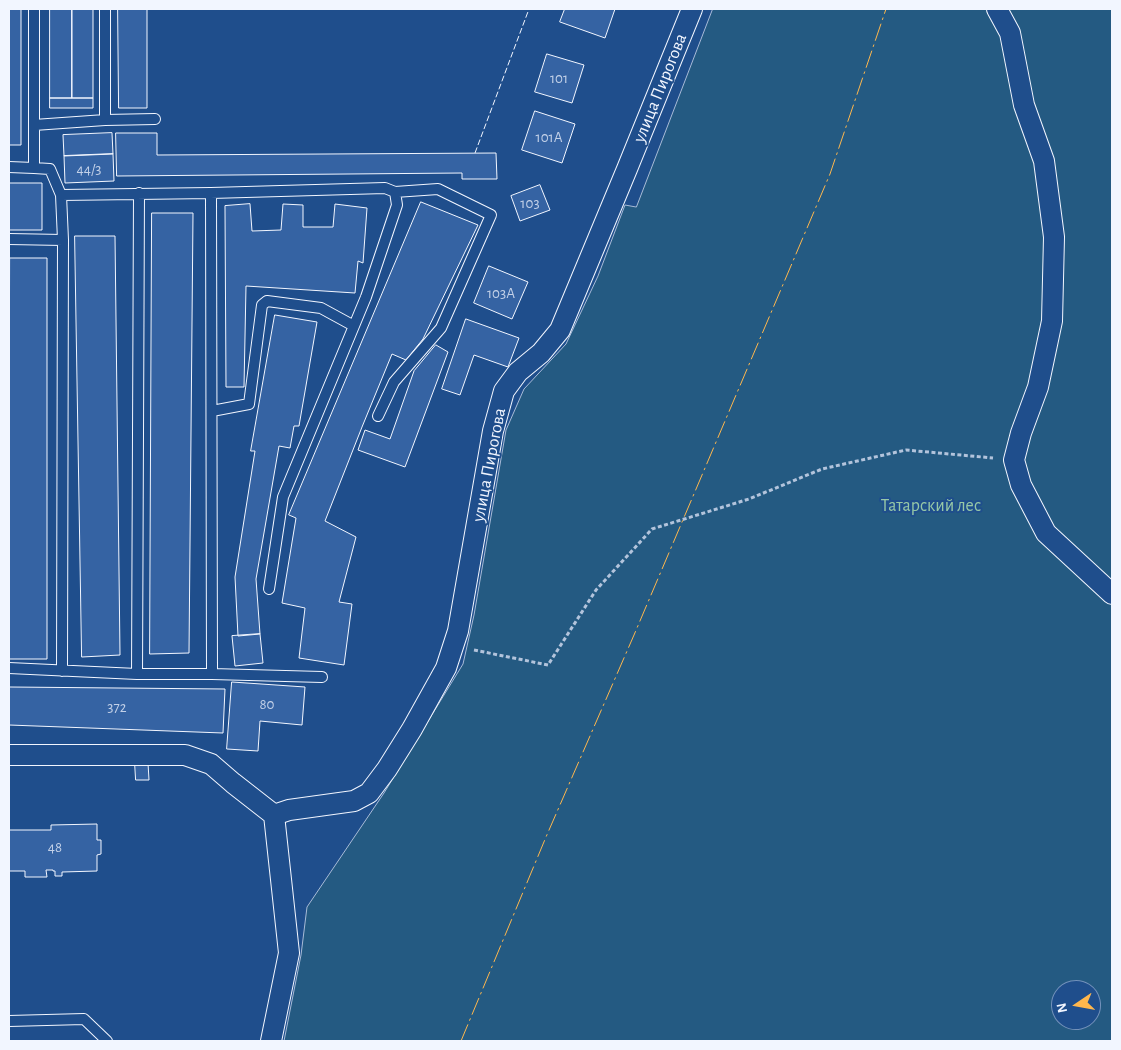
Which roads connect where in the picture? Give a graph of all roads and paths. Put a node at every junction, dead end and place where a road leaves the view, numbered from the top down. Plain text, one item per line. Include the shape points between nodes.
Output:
1 (34, 9) edge
2 (105, 9) edge
3 (692, 9) edge
4 (997, 9) edge
5 (155, 119) dead end
6 (105, 120) junction
7 (34, 125) junction
8 (9, 167) edge
9 (34, 168) junction
10 (395, 192) junction
11 (139, 193) junction
12 (212, 193) junction
13 (61, 195) junction
14 (9, 239) edge
15 (63, 240) junction
16 (354, 326) junction
17 (212, 410) junction
18 (378, 416) dead end
19 (1014, 460) junction
20 (269, 589) dead end
21 (1112, 594) edge
22 (454, 646) junction
23 (9, 668) edge
24 (62, 671) junction
25 (137, 674) junction
26 (212, 674) junction
27 (322, 677) dead end
28 (9, 755) edge
29 (274, 815) junction
30 (9, 1021) edge
31 (106, 1041) edge
32 (271, 1041) edge

1 - 7 lane
2 - 6 lane
3 - 22 street, улица Пирогова via 560,330 541,354 518,372 504,391 493,432
4 - 19 street via 1010,32 1024,105 1044,161 1054,237 1052,321 1038,387
5 - 6 lane
6 - 7 lane
7 - 9 lane
8 - 9 lane
9 - 13 lane via 50,169
10 - 12 lane via 386,188
10 - 16 lane via 397,205
10 - 18 lane via 438,189 491,215 441,328 394,382
11 - 12 lane
11 - 13 lane
11 - 25 lane
12 - 17 lane
13 - 15 lane
14 - 15 lane
15 - 24 lane
16 - 17 lane via 321,308 267,300 262,305 249,404
16 - 20 lane via 283,497
17 - 26 lane
19 - 21 street via 1021,485 1046,533
19 - 22 path via 906,450 822,469 749,499 652,529 596,590 548,665
22 - 29 street, улица Пирогова via 442,677 412,729 369,793 354,801
23 - 24 lane
24 - 25 lane
25 - 26 lane
26 - 27 lane
28 - 29 street via 185,756 211,764
29 - 32 street via 289,953
30 - 31 lane via 84,1019

